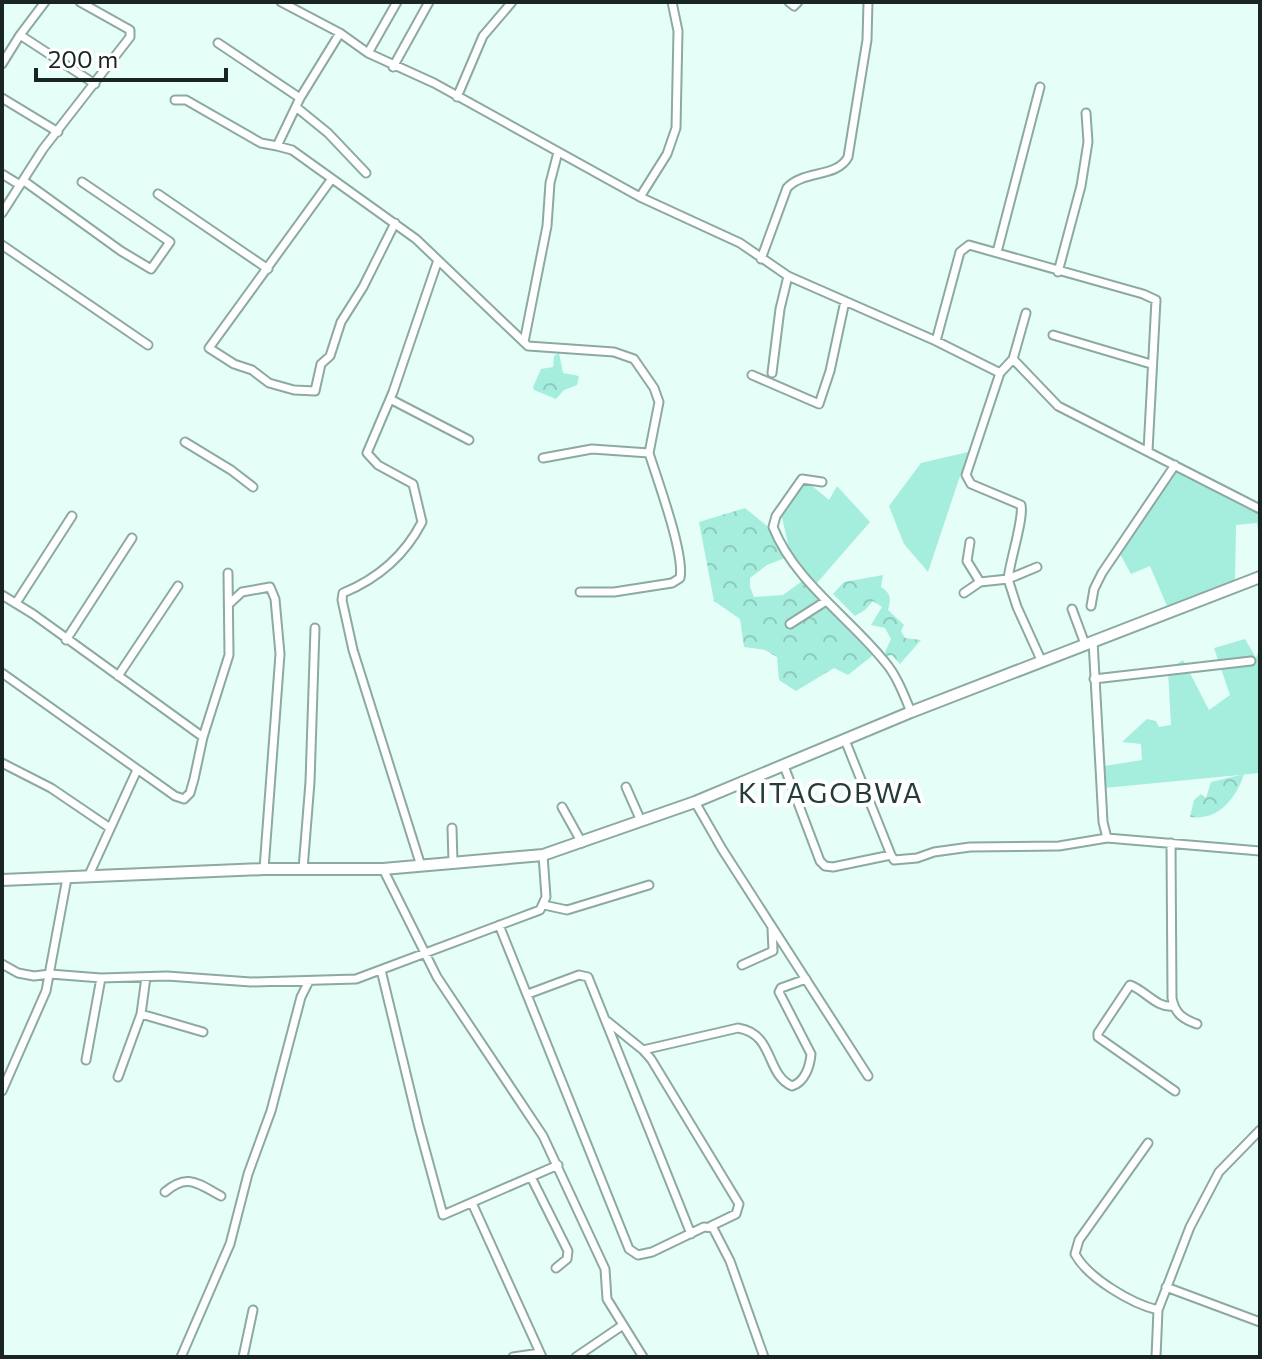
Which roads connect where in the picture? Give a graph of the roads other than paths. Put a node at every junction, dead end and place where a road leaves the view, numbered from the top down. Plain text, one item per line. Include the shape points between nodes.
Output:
1 (45, 2) edge
2 (80, 2) edge
3 (281, 2) edge
4 (397, 2) edge
5 (429, 2) edge
6 (512, 2) edge
7 (672, 2) edge
8 (789, 2) edge
9 (798, 2) edge
10 (868, 2) edge
11 (340, 33) junction
12 (20, 35) junction
13 (218, 43) dead end
14 (368, 53) junction
15 (2, 64) edge
16 (393, 67) junction
17 (95, 84) junction
18 (1040, 87) dead end
19 (457, 97) junction
20 (2, 98) edge
21 (300, 98) junction
22 (175, 100) dead end
23 (296, 107) junction
24 (1086, 113) dead end
25 (58, 132) junction
26 (277, 146) junction
27 (558, 152) junction
28 (366, 173) dead end
29 (2, 174) edge
30 (331, 180) junction
31 (82, 182) dead end
32 (22, 183) junction
33 (158, 194) dead end
34 (640, 197) junction
35 (2, 213) edge
36 (395, 223) junction
37 (2, 245) edge
38 (997, 252) junction
39 (761, 259) junction
40 (438, 260) junction
41 (268, 269) junction
42 (1058, 272) junction
43 (788, 276) junction
44 (845, 301) junction
45 (1026, 313) dead end
46 (1053, 335) dead end
47 (936, 341) junction
48 (524, 342) junction
49 (148, 345) dead end
50 (1013, 359) junction
51 (1151, 364) junction
52 (772, 373) dead end
53 (1000, 373) junction
54 (752, 375) dead end
55 (390, 399) junction
56 (469, 440) dead end
57 (185, 442) dead end
58 (1148, 451) junction
59 (649, 453) junction
60 (543, 458) dead end
61 (1175, 465) junction
62 (822, 482) dead end
63 (253, 487) dead end
64 (1260, 509) edge
65 (72, 516) dead end
66 (132, 538) dead end
67 (970, 542) dead end
68 (1037, 567) dead end
69 (228, 573) dead end
70 (1260, 577) edge
71 (1008, 579) junction
72 (980, 582) junction
73 (178, 586) dead end
74 (580, 592) dead end
75 (964, 593) dead end
76 (2, 595) edge
77 (826, 601) junction
78 (16, 603) junction
79 (227, 606) junction
80 (1091, 606) dead end
81 (1072, 609) dead end
82 (790, 624) dead end
83 (315, 628) dead end
84 (66, 640) junction
85 (1089, 643) junction
86 (1251, 661) dead end
87 (1042, 662) junction
88 (2, 673) edge
89 (118, 676) junction
90 (1094, 679) junction
91 (911, 712) junction
92 (203, 737) junction
93 (845, 740) junction
94 (2, 763) edge
95 (784, 766) junction
96 (137, 770) junction
97 (626, 787) dead end
98 (695, 802) junction
99 (562, 807) dead end
100 (641, 821) junction
101 (110, 828) junction
102 (452, 828) dead end
103 (1107, 838) junction
104 (582, 843) junction
105 (1171, 843) junction
106 (1260, 851) edge
107 (543, 855) junction
108 (891, 855) junction
109 (453, 862) junction
110 (421, 866) junction
111 (264, 869) junction
112 (303, 869) junction
113 (383, 869) junction
114 (88, 877) junction
115 (67, 878) junction
116 (2, 880) edge
117 (649, 885) dead end
118 (544, 905) junction
119 (499, 925) junction
120 (773, 925) junction
121 (427, 954) junction
122 (2, 964) edge
123 (742, 965) dead end
124 (381, 970) junction
125 (50, 974) junction
126 (146, 977) junction
127 (101, 978) junction
128 (806, 979) junction
129 (288, 980) junction
130 (309, 981) junction
131 (528, 994) junction
132 (301, 997) junction
133 (1174, 1006) junction
134 (141, 1014) junction
135 (605, 1020) junction
136 (1197, 1024) dead end
137 (203, 1032) dead end
138 (643, 1050) junction
139 (86, 1060) dead end
140 (868, 1076) dead end
141 (118, 1077) dead end
142 (2, 1091) edge
143 (1175, 1091) dead end
144 (1260, 1130) edge
145 (1148, 1143) dead end
146 (558, 1165) junction
147 (531, 1177) junction
148 (165, 1192) dead end
149 (221, 1196) dead end
150 (472, 1203) junction
151 (711, 1226) junction
152 (691, 1234) junction
153 (556, 1268) dead end
154 (1166, 1287) junction
155 (253, 1310) dead end
156 (1158, 1310) junction
157 (1260, 1322) edge
158 (623, 1325) junction
159 (541, 1355) edge
160 (181, 1357) edge
161 (243, 1357) edge
162 (513, 1357) edge
163 (576, 1357) edge
164 (643, 1357) edge
165 (764, 1357) edge
166 (1156, 1357) edge

1 - 12 street
2 - 17 street via 131,33
3 - 11 street
4 - 14 street
5 - 16 street
6 - 19 street via 483,36
7 - 34 street via 678,31 676,128 667,154
8 - 9 street
10 - 39 street via 848,157 839,167 793,181 787,188
11 - 14 street
11 - 21 street
12 - 15 street
12 - 17 street
13 - 21 street
14 - 16 street
16 - 19 street
17 - 25 street
18 - 38 street
19 - 27 street
20 - 25 street
21 - 23 street
22 - 26 street via 186,100 261,143
23 - 26 street
23 - 28 street
24 - 42 street via 1081,186
25 - 32 street
26 - 30 street via 292,150
27 - 34 street
27 - 48 street
29 - 32 street
30 - 36 street
30 - 41 street
31 - 32 street via 170,242 151,269
32 - 35 street
33 - 41 street
34 - 39 street via 740,243
36 - 40 street
36 - 41 street via 341,322 315,391 269,383 209,348
37 - 49 street
38 - 42 street
38 - 47 street via 969,245 960,252
39 - 43 street
40 - 48 street
40 - 55 street
42 - 51 street via 1156,300
43 - 44 street
43 - 52 street
44 - 47 street
44 - 54 street via 819,404
45 - 50 street
46 - 51 street
47 - 53 street
48 - 59 street via 634,359 659,402
50 - 53 street
50 - 58 street via 1058,406
51 - 58 street
53 - 71 street via 966,475 971,484 1021,505
55 - 56 street
55 - 110 street via 367,453 413,484 422,522 398,557 343,593 342,600
57 - 63 street
58 - 61 street
59 - 60 street via 586,449
59 - 74 street via 671,525 680,578 614,592
61 - 64 street
61 - 80 street via 1102,573
62 - 77 street via 802,479 773,527
65 - 78 street
66 - 84 street
67 - 72 street via 967,561
68 - 71 street
69 - 79 street
70 - 85 street
71 - 72 street
71 - 87 street
72 - 75 street
73 - 89 street
76 - 78 street
77 - 82 street
77 - 91 street via 886,663
78 - 84 street
79 - 92 street via 229,655
79 - 111 street via 242,592 270,587 275,599 280,654
81 - 85 street
83 - 112 street
84 - 89 street
85 - 87 street
85 - 90 street
86 - 90 street
87 - 91 street
88 - 96 street
89 - 92 street
90 - 103 street
91 - 93 street
92 - 96 street via 184,799
93 - 95 street
93 - 108 street
94 - 101 street
95 - 98 street
95 - 108 street via 822,865
96 - 101 street
97 - 100 street
98 - 100 street
98 - 120 street
99 - 104 street
100 - 104 street
101 - 114 street
102 - 109 street
103 - 105 street
103 - 108 street via 1059,846 970,847 894,860
104 - 107 street
105 - 106 street
105 - 133 street
107 - 109 street
107 - 118 street
109 - 110 street
110 - 113 street
111 - 112 street
111 - 114 street
112 - 113 street
113 - 121 street
114 - 115 street
115 - 116 street
115 - 125 street
117 - 118 street via 567,910
118 - 119 street
119 - 121 street
119 - 131 street
120 - 123 street via 773,951
120 - 128 street
121 - 124 street
121 - 146 street
122 - 125 street via 18,973
124 - 130 street via 356,979
124 - 150 street via 440,1211 448,1214
125 - 127 street
125 - 142 street
126 - 127 street
126 - 129 street
126 - 134 street
127 - 139 street
128 - 138 street via 779,992 811,1054 798,1084 784,1082 760,1038 747,1029
128 - 140 street
129 - 130 street
129 - 132 street
130 - 132 street
131 - 135 street via 585,975
131 - 152 street via 629,1249 638,1255
132 - 160 street via 230,1244
133 - 136 street via 1183,1019
133 - 143 street via 1162,1006 1130,985 1098,1033
134 - 137 street
134 - 141 street
135 - 138 street
135 - 152 street
138 - 151 street via 739,1204 736,1214
144 - 154 street via 1219,1172
145 - 156 street via 1079,1240 1075,1254 1101,1281 1137,1304
146 - 147 street
146 - 158 street via 605,1269 607,1299
147 - 150 street
147 - 153 street via 568,1251
148 - 149 street via 177,1181 188,1180
150 - 159 street
151 - 152 street
151 - 165 street via 730,1261
154 - 156 street
154 - 157 street
155 - 161 street
156 - 166 street
158 - 163 street
158 - 164 street
159 - 162 street

